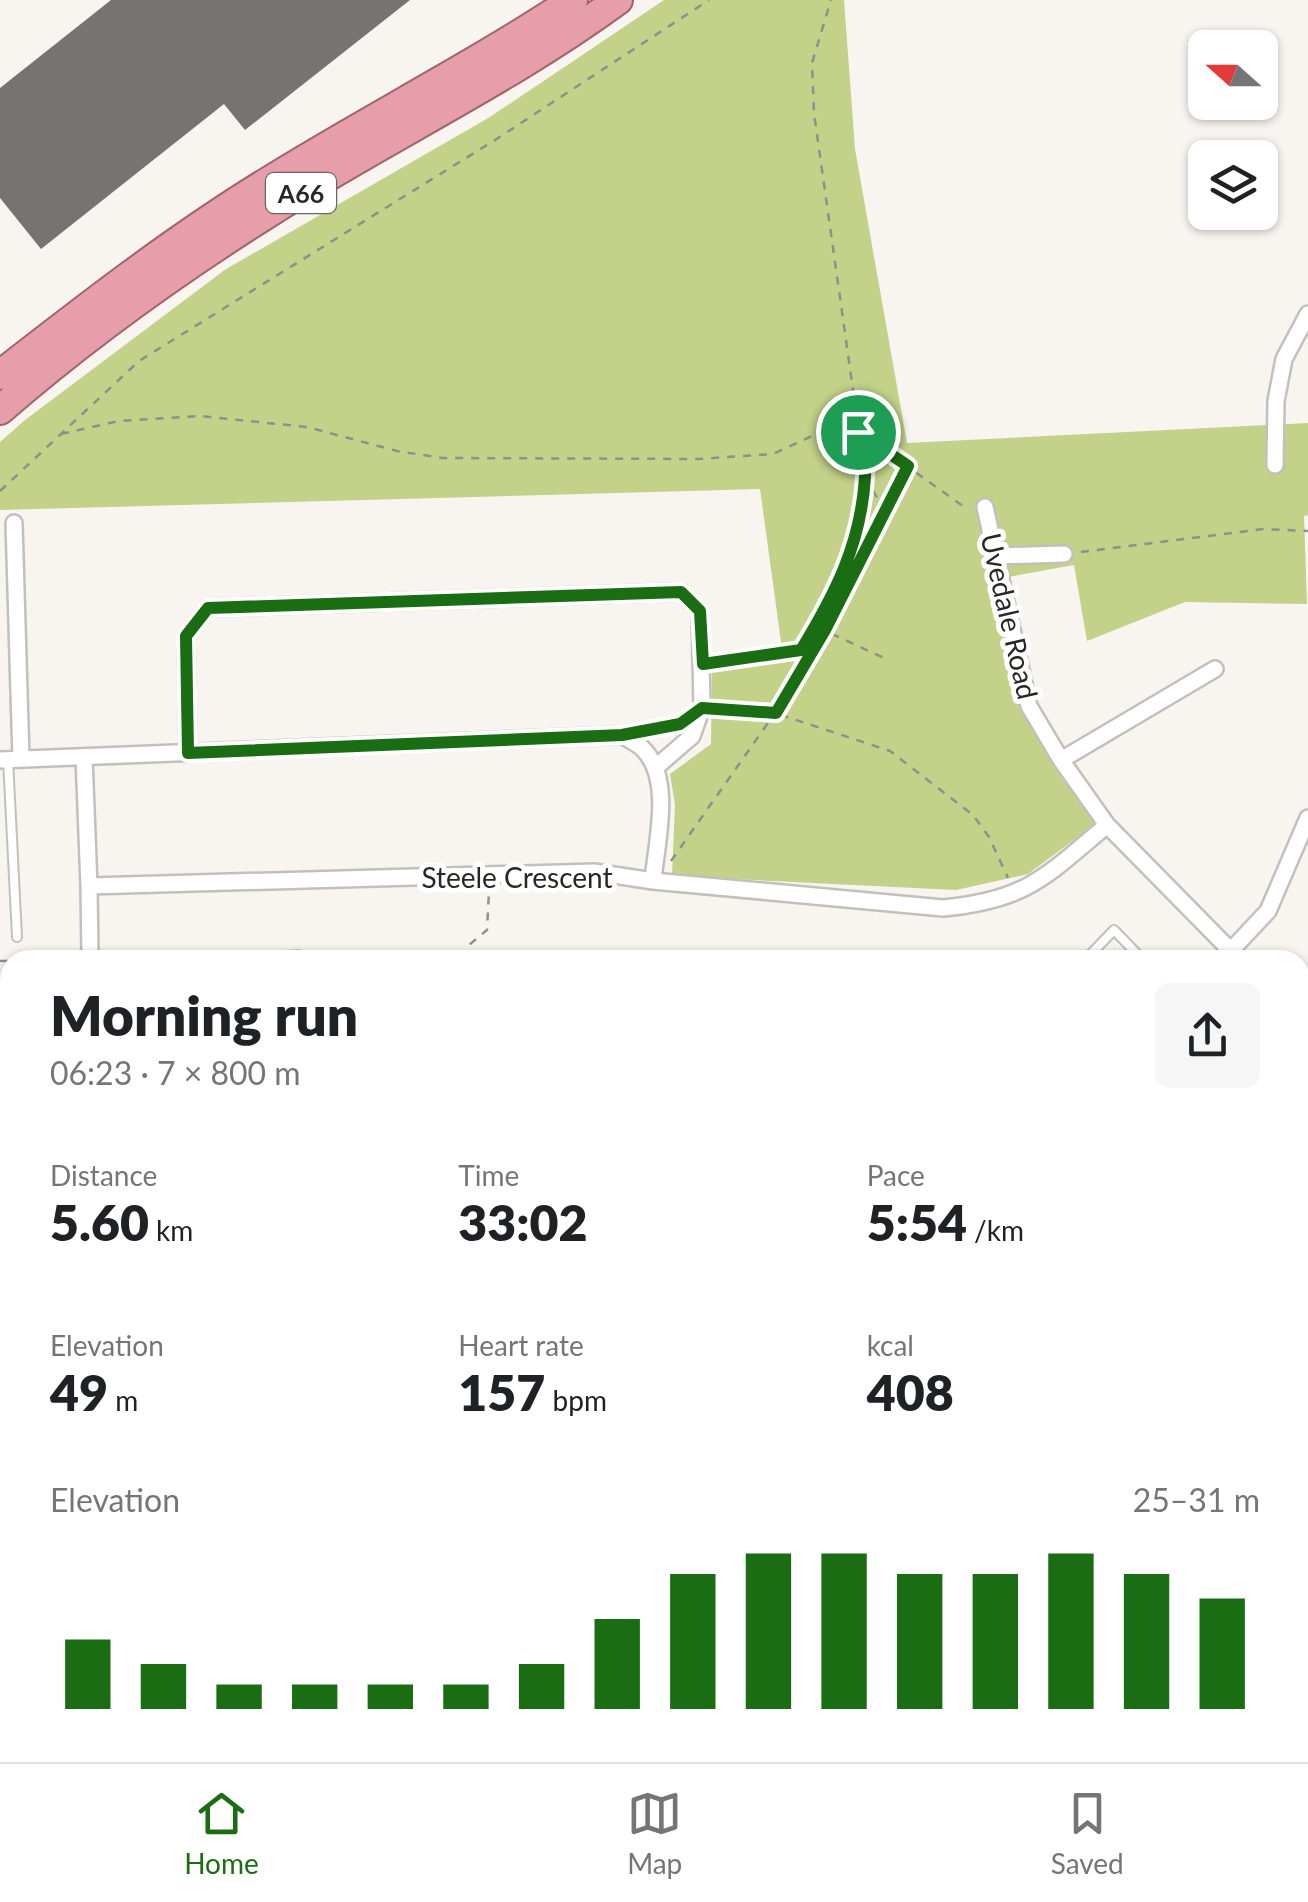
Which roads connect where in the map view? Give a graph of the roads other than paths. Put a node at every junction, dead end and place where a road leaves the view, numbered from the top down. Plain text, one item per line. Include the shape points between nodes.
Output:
1 (574, 0) edge
2 (618, 0) edge
3 (1307, 319) edge
4 (0, 375) edge
5 (0, 410) edge
6 (1274, 464) dead end
7 (985, 507) dead end
8 (7, 523) edge
9 (1064, 554) road end
10 (995, 556) junction
11 (1215, 669) dead end
12 (188, 753) junction
13 (84, 757) junction
14 (9, 759) edge
15 (1061, 760) junction
16 (655, 768) junction
17 (1308, 818) edge
18 (1108, 825) junction
19 (653, 881) junction
20 (89, 886) junction
21 (17, 937) dead end
22 (90, 950) edge
23 (1094, 950) edge
24 (1133, 950) edge
25 (1221, 950) edge
26 (1232, 950) edge

1 - 4 highway, A66 via 265,184 128,275
2 - 5 highway, A66 via 485,87 227,238 56,361
3 - 6 street via 1284,359
7 - 10 street, Uvedale Road
8 - 14 street
9 - 10 street
10 - 15 street, Uvedale Road via 1028,706
11 - 15 street
12 - 13 street
12 - 16 street via 622,735 644,749
12 - 16 street via 186,636 208,608 681,592 700,611 702,708 692,736
13 - 14 street
13 - 20 street
14 - 21 lane
15 - 18 street, Uvedale Road
16 - 19 street via 660,794
17 - 26 street via 1268,911
18 - 19 street, Steele Crescent via 1038,882 983,904 942,908
18 - 25 street, Uvedale Road
19 - 20 street, Steele Crescent via 594,872
20 - 22 street
23 - 24 lane via 1114,930

